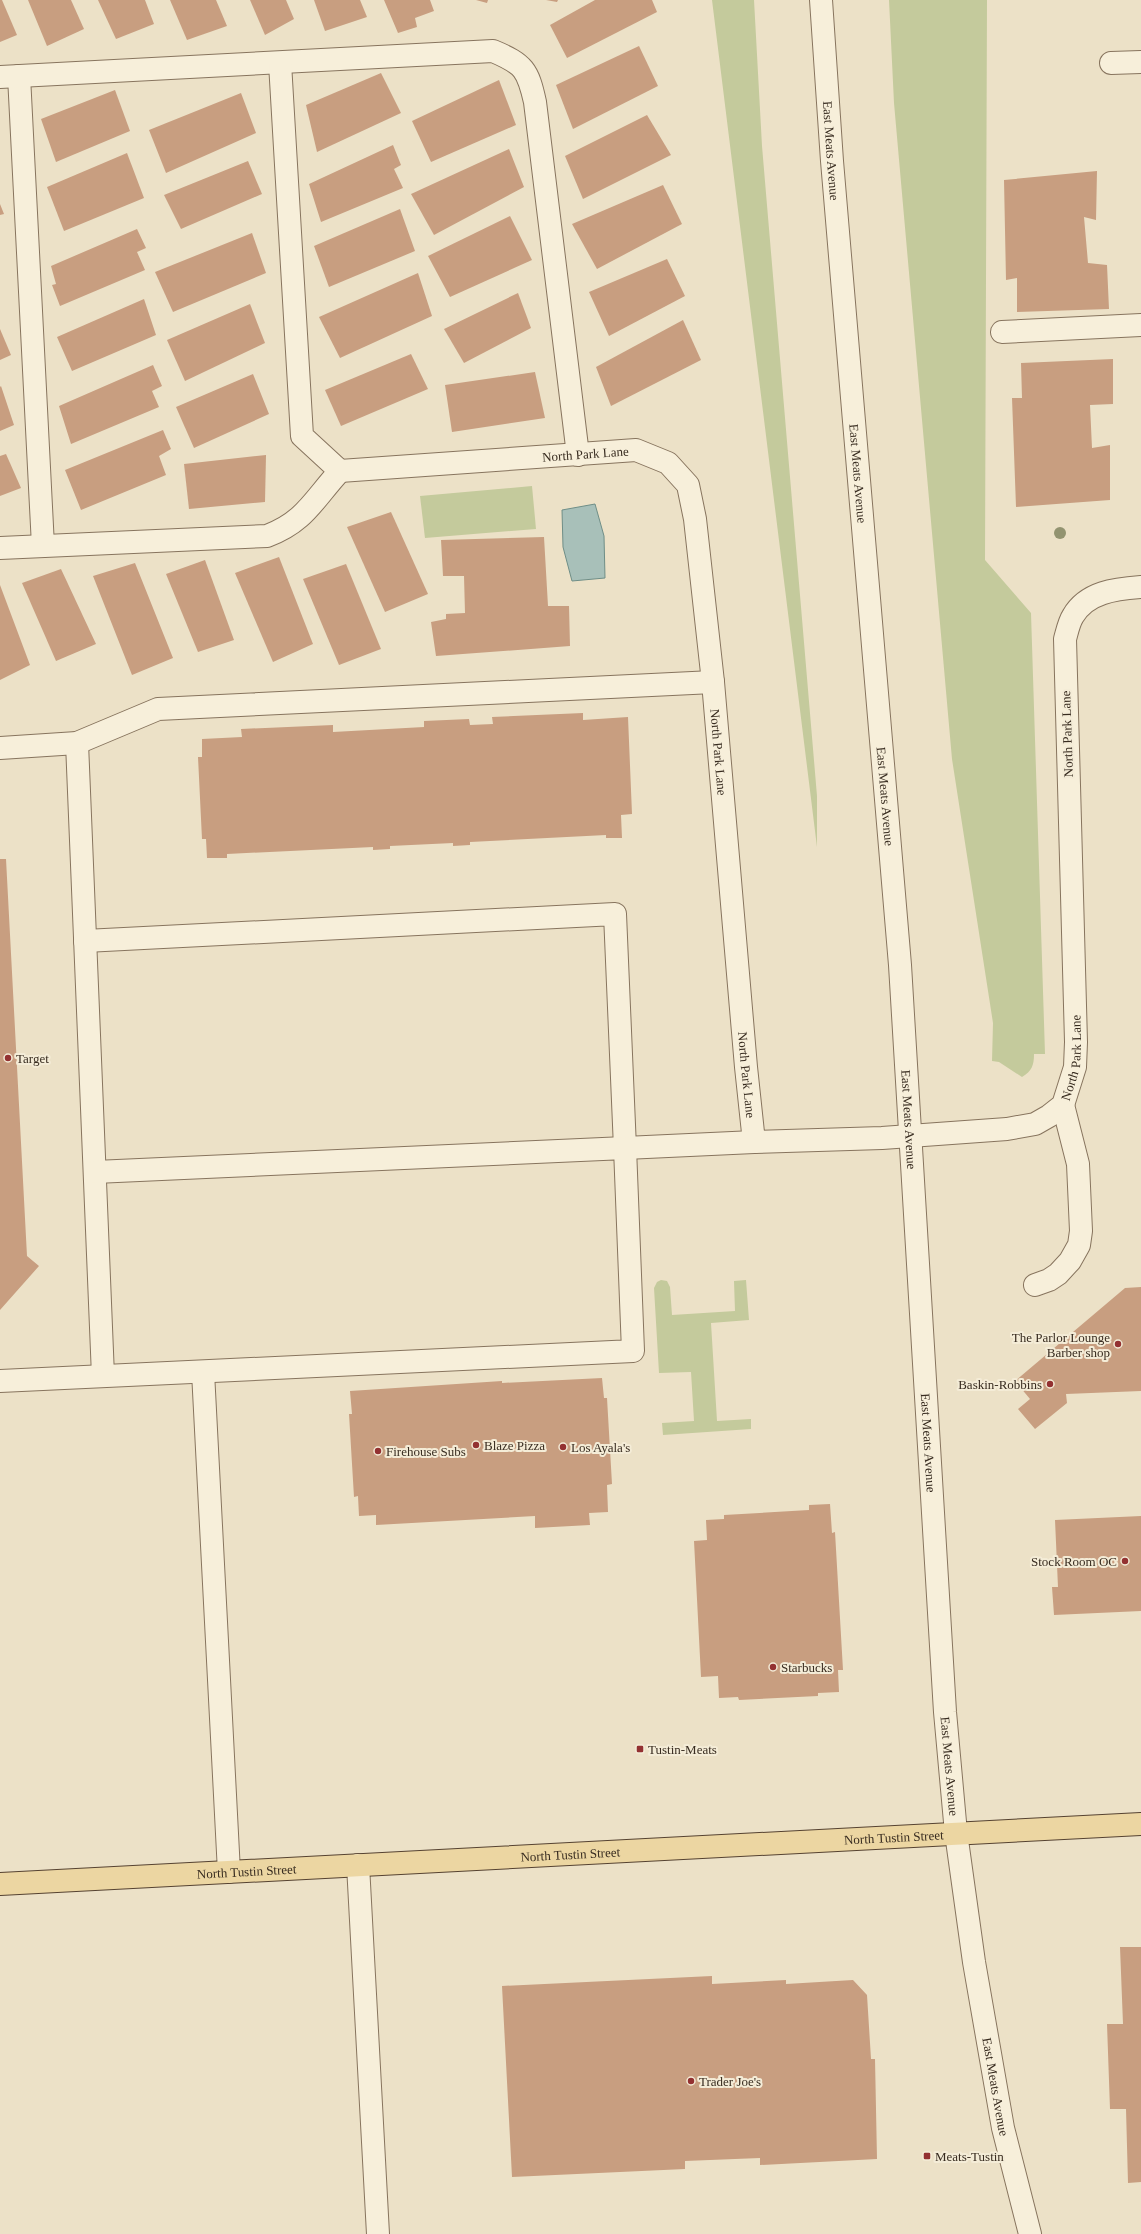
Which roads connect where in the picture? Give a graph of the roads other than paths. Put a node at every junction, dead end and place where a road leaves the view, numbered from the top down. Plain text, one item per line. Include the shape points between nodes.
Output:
1 (821, 0) edge
2 (1141, 62) edge
3 (280, 63) junction
4 (1111, 63) dead end
5 (9, 77) edge
6 (1141, 325) edge
7 (1002, 332) dead end
8 (578, 455) junction
9 (340, 471) junction
10 (43, 546) junction
11 (0, 548) edge
12 (1141, 587) edge
13 (713, 682) junction
14 (77, 743) junction
15 (0, 748) edge
16 (85, 941) junction
17 (1063, 1105) junction
18 (910, 1135) junction
19 (754, 1142) junction
20 (625, 1148) junction
21 (95, 1172) junction
22 (1035, 1285) dead end
23 (203, 1372) junction
24 (103, 1376) junction
25 (0, 1381) edge
26 (1141, 1824) edge
27 (956, 1833) junction
28 (358, 1865) junction
29 (229, 1872) junction
30 (0, 1884) edge
31 (378, 2234) edge
32 (1030, 2234) edge

1 - 18 street, East Meats Avenue via 900,965
2 - 4 street
3 - 5 street
3 - 8 street via 493,51 515,60 530,78
3 - 9 street via 302,436
5 - 10 street
6 - 7 street
8 - 9 street, North Park Lane
8 - 13 street, North Park Lane via 636,450 668,463 688,485 695,519
9 - 10 street via 321,491 304,515 284,530 267,536
10 - 11 street
12 - 17 street, North Park Lane via 1123,588 1096,595 1083,603 1072,616 1065,639 1076,1042 1075,1067
13 - 14 street via 158,709
13 - 19 street, North Park Lane
14 - 15 street
14 - 16 street
16 - 20 street via 615,914
16 - 21 street
17 - 18 street, North Park Lane via 1035,1124 1007,1129
17 - 22 street via 1078,1164 1081,1231 1079,1245 1070,1261 1058,1274
18 - 19 street, North Park Lane via 835,1141
18 - 27 street, East Meats Avenue via 945,1712
19 - 20 street
20 - 21 street
20 - 23 street via 634,1351
21 - 24 street
23 - 24 street
23 - 29 street
24 - 25 street
26 - 27 main road, North Tustin Street
27 - 28 main road, North Tustin Street
27 - 32 street, East Meats Avenue via 974,1962 1003,2128
28 - 29 main road, North Tustin Street
28 - 31 street
29 - 30 main road, North Tustin Street

